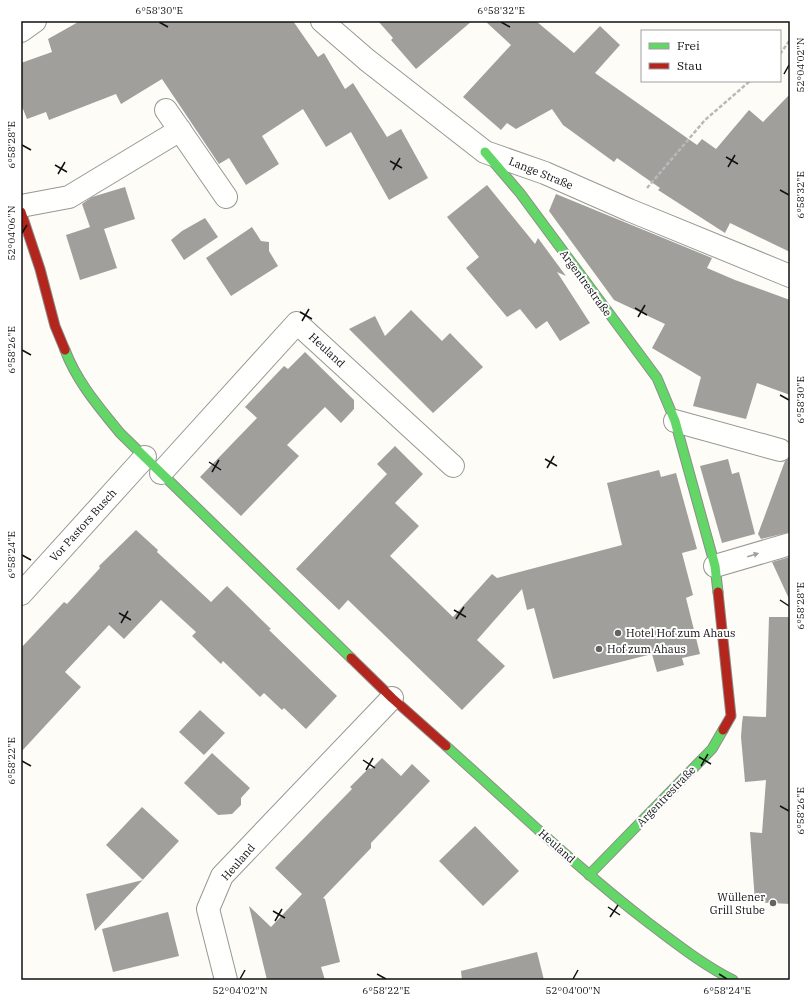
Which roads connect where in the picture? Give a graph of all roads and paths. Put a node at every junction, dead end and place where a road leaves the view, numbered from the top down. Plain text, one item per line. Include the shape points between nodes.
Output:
1 (35, 21) edge
2 (322, 21) edge
3 (21, 31) edge
4 (790, 40) edge
5 (781, 53) edge
6 (749, 82) edge
7 (166, 110) dead end
8 (180, 130) junction
9 (486, 152) junction
10 (226, 197) dead end
11 (21, 206) edge
12 (629, 210) junction
13 (21, 212) edge
14 (790, 276) edge
15 (675, 421) junction
16 (780, 450) dead end
17 (145, 457) junction
18 (453, 466) dead end
19 (161, 473) junction
20 (790, 544) edge
21 (715, 566) junction
22 (21, 594) edge
23 (392, 698) junction
24 (589, 875) junction
25 (226, 980) edge
26 (733, 980) edge

1 - 3 street
2 - 9 street, Lange Straße via 367,60
4 - 5 path
6 - 12 path via 705,120
7 - 8 street
8 - 10 street
8 - 11 street via 69,197
9 - 12 street, Lange Straße via 545,173
9 - 15 street, Argentrestraße via 520,193 656,378
12 - 14 street, Lange Straße
13 - 17 street, Heuland via 55,326 68,359 88,394 120,433
15 - 16 street
15 - 21 street, Argentrestraße
17 - 19 street, Heuland
17 - 22 street, Vor Pastors Busch
18 - 19 street, Heuland via 298,323
19 - 23 street, Heuland
21 -> 20 street
21 - 24 street, Argentrestraße via 731,716 712,749
23 - 24 street, Heuland
23 - 25 street, Heuland via 222,876 208,909
24 - 26 street, Heuland via 687,952

